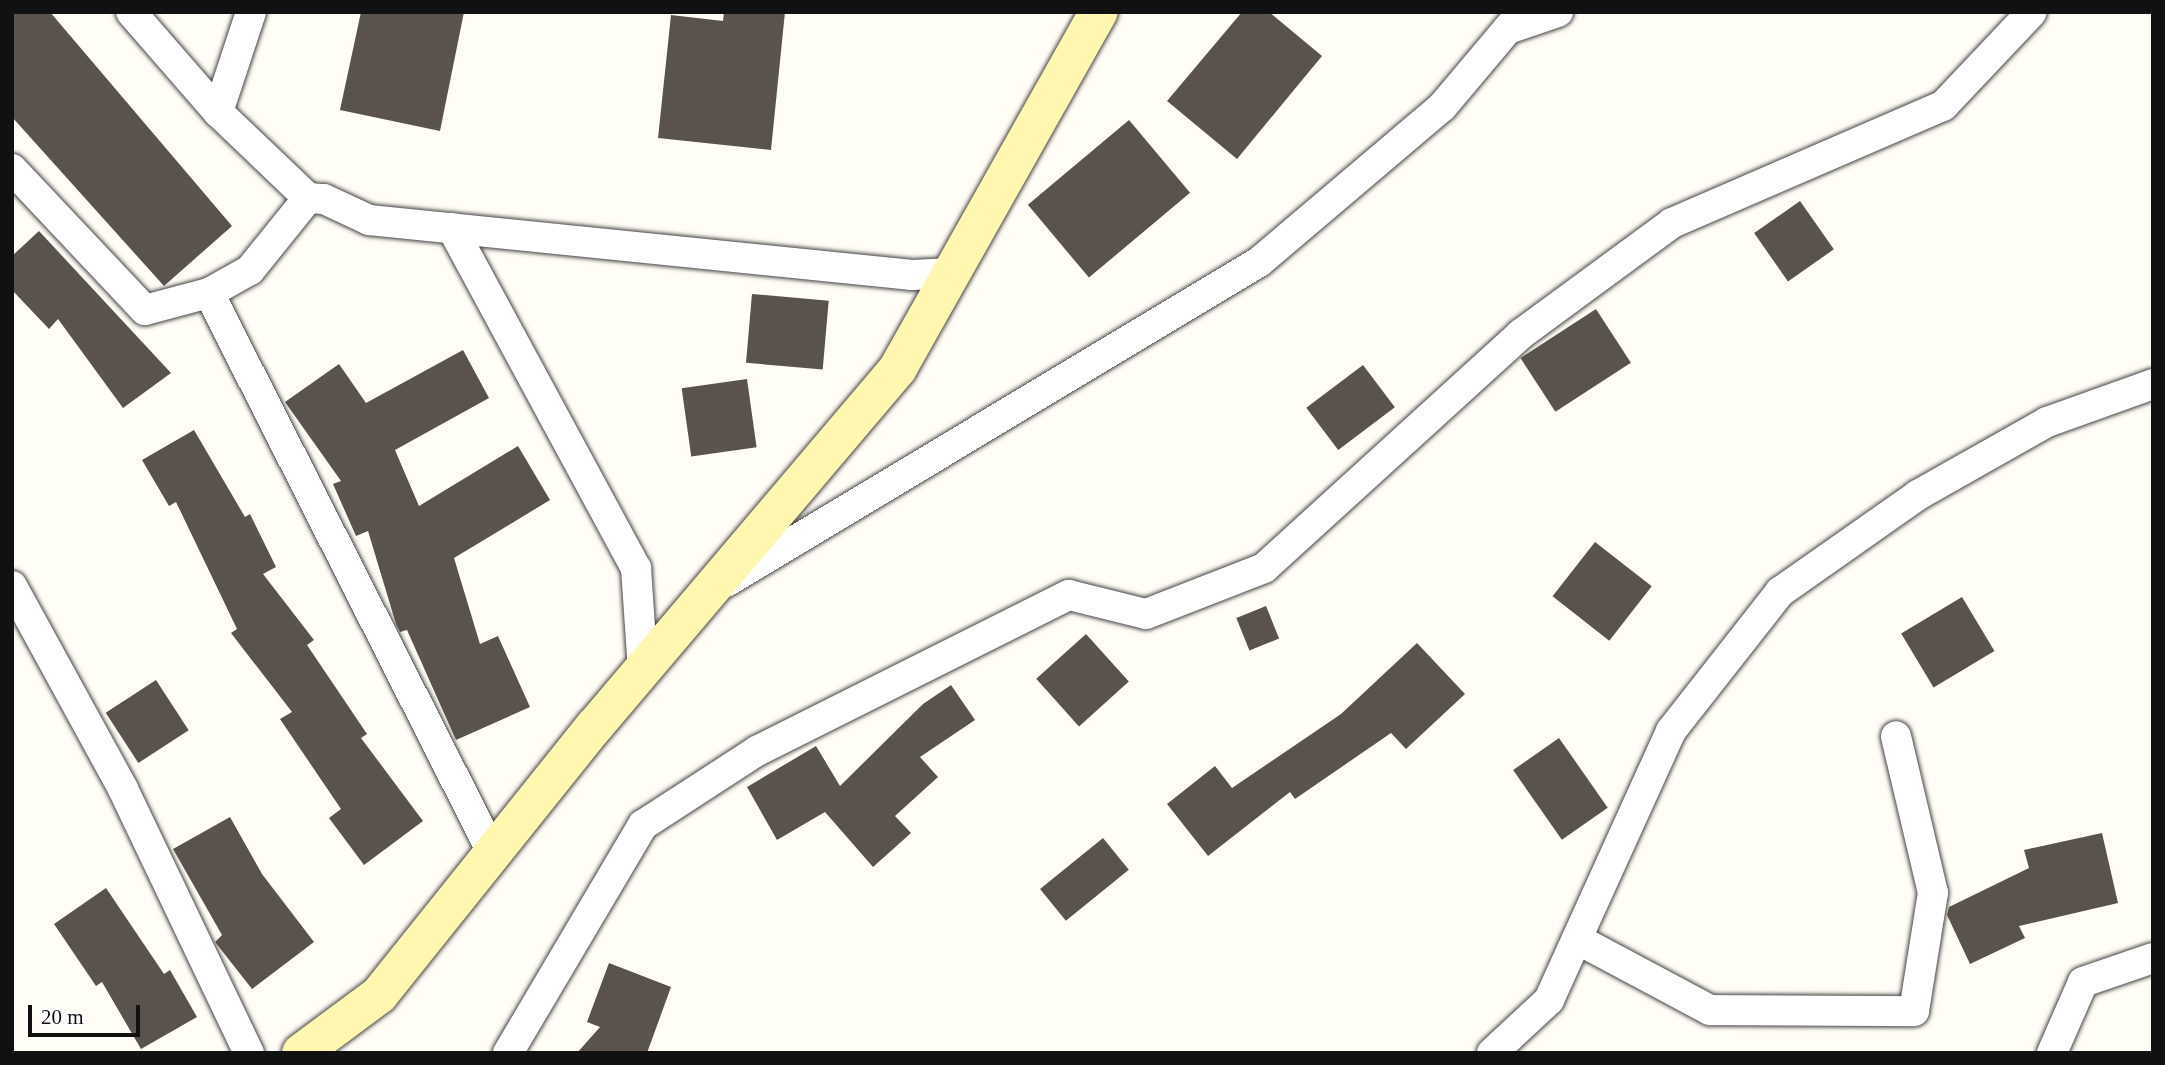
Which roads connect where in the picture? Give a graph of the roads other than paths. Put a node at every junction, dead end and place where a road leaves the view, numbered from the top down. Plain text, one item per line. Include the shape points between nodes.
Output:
1 (131, 12) edge
2 (251, 12) edge
3 (1558, 12) edge
4 (2032, 12) edge
5 (1097, 13) edge
6 (1515, 21) edge
7 (218, 112) junction
8 (12, 169) edge
9 (308, 198) junction
10 (452, 228) junction
11 (952, 273) junction
12 (209, 293) junction
13 (2153, 384) edge
14 (12, 586) edge
15 (708, 593) junction
16 (643, 670) junction
17 (1896, 736) dead end
18 (493, 854) junction
19 (1577, 939) junction
20 (2153, 958) edge
21 (249, 1053) edge
22 (301, 1053) edge
23 (508, 1053) edge
24 (1492, 1053) edge
25 (2052, 1053) edge

1 - 7 street
2 - 7 street
3 - 6 street
4 - 23 street via 1943,106 1672,223 1521,334 1264,568 1146,614 1069,596 757,751 643,825
5 - 11 street
6 - 15 street via 1442,107 1259,262
7 - 9 street
8 - 12 street via 145,310
9 - 10 street via 324,199 369,220
9 - 12 street via 250,270
10 - 11 street via 912,275
10 - 16 street via 636,568
11 - 15 street via 898,368
12 - 18 street
13 - 19 street via 2046,422 1918,495 1780,592 1671,731
14 - 21 street via 123,789
15 - 16 street
16 - 18 street
17 - 19 street via 1933,893 1914,1011 1710,1010
18 - 22 street via 379,995
19 - 24 street via 1549,1000
20 - 25 street via 2083,982

